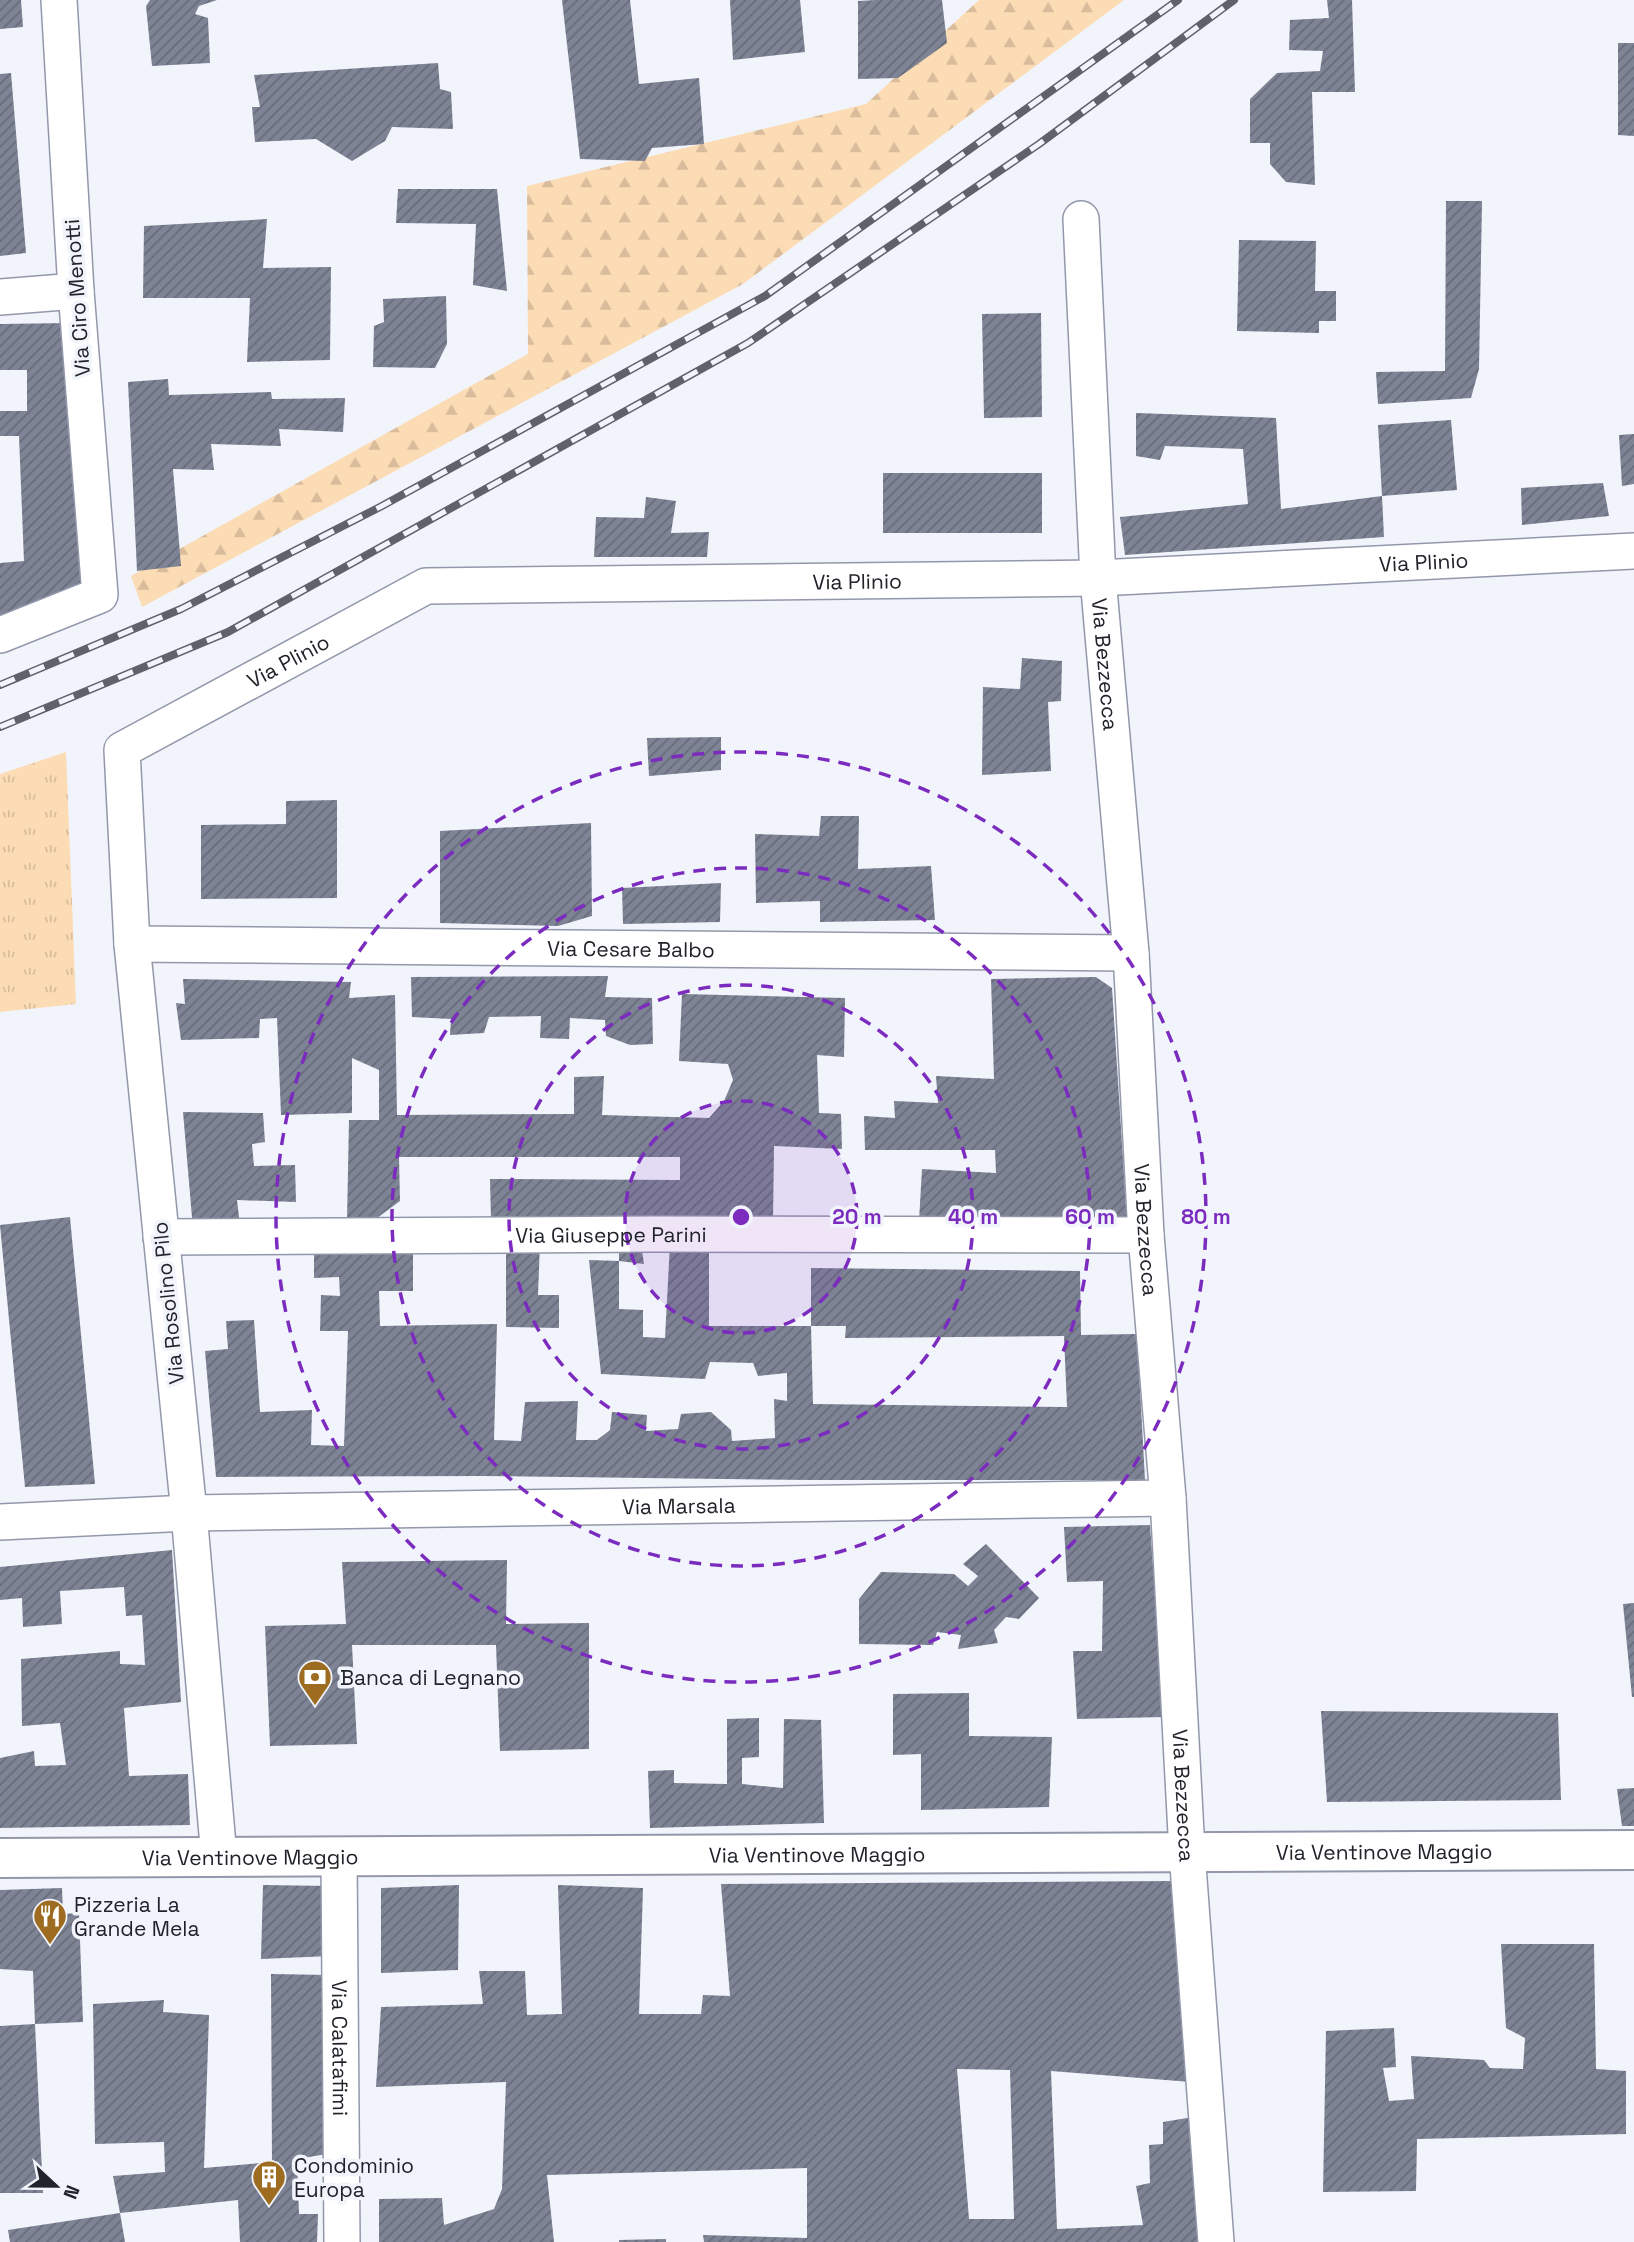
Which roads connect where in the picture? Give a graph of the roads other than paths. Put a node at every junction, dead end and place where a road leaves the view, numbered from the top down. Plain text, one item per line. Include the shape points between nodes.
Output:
1 (59, 0) edge
2 (1081, 219) dead end
3 (76, 291) junction
4 (0, 297) edge
5 (1634, 551) edge
6 (1098, 578) junction
7 (0, 635) edge
8 (122, 750) joint
9 (132, 944) junction
10 (1131, 953) junction
11 (1146, 1235) junction
12 (161, 1237) junction
13 (1168, 1498) junction
14 (189, 1513) junction
15 (0, 1522) edge
16 (1634, 1850) edge
17 (1187, 1852) junction
18 (339, 1856) junction
19 (219, 1857) junction
20 (0, 1858) edge
21 (342, 2242) edge
22 (1216, 2242) edge

1 - 3 street, Via Ciro Menotti
2 - 6 street, Via Bezzecca
3 - 4 street
3 - 7 street, Via Ciro Menotti via 100,595
5 - 6 street, Via Plinio
6 - 8 street, Via Plinio via 426,586
6 - 10 street, Via Bezzecca
8 - 9 street, Via Rosolino Pilo
9 - 10 street, Via Cesare Balbo
9 - 12 street, Via Rosolino Pilo
10 - 11 street, Via Bezzecca
11 - 12 street, Via Giuseppe Parini
11 - 13 street, Via Bezzecca
12 - 14 street, Via Rosolino Pilo
13 - 14 street, Via Marsala
13 - 17 street, Via Bezzecca
14 - 15 street, Via Marsala
14 - 19 street, Via Rosolino Pilo
16 - 17 street, Via Ventinove Maggio
17 - 18 street, Via Ventinove Maggio
17 - 22 street, Via Bezzecca
18 - 19 street, Via Ventinove Maggio
18 - 21 street, Via Calatafimi
19 - 20 street, Via Ventinove Maggio

